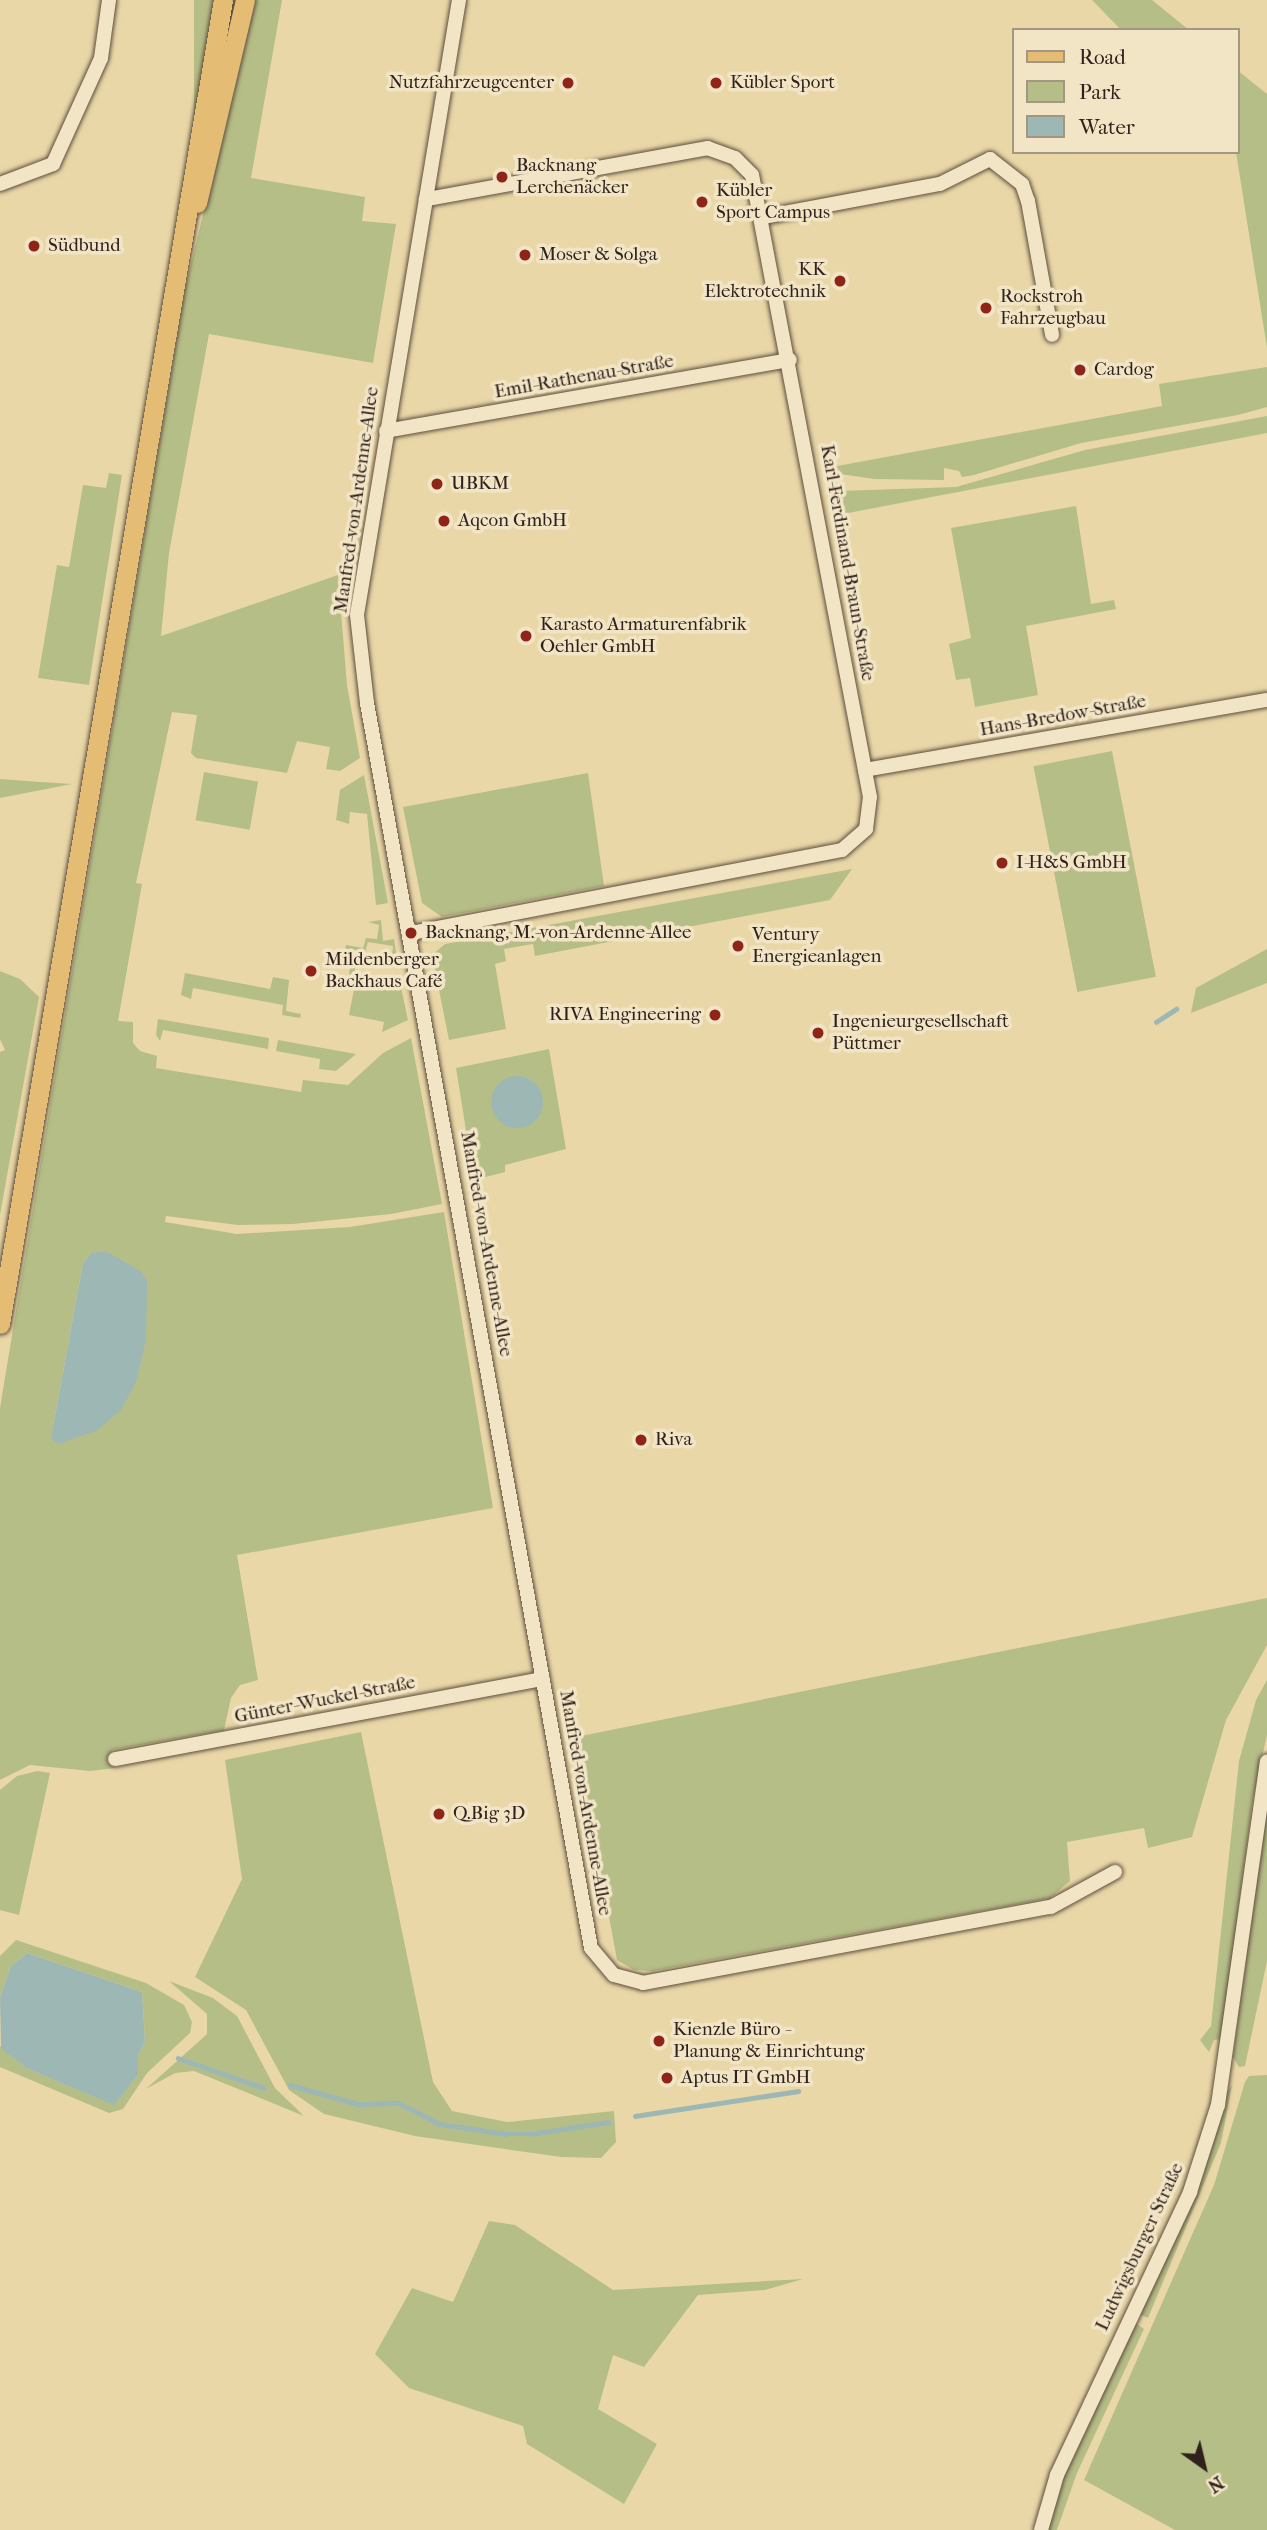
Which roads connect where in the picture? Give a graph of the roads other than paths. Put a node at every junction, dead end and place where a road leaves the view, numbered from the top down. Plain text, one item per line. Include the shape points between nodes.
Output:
1 (109, 0) edge
2 (222, 0) edge
3 (245, 0) edge
4 (459, 0) edge
5 (0, 184) edge
6 (426, 198) junction
7 (763, 217) junction
8 (178, 275) junction
9 (1052, 335) dead end
10 (790, 360) junction
11 (386, 431) junction
12 (1267, 700) edge
13 (865, 770) junction
14 (411, 933) junction
15 (0, 1324) edge
16 (543, 1679) junction
17 (115, 1759) dead end
18 (1267, 1761) edge
19 (1115, 1872) dead end
20 (1041, 2530) edge

1 - 5 street via 101,58 53,164
2 - 8 main road via 191,169
3 - 8 main road
4 - 6 street, Manfred-von-Ardenne-Allee
6 - 7 street, Karl-Ferdinand-Braun-Straße via 708,148 735,158 752,175
6 - 11 street, Manfred-von-Ardenne-Allee
7 - 9 street via 940,184 990,159 1022,184 1028,201
7 - 10 street, Karl-Ferdinand-Braun-Straße
8 - 15 main road
10 - 11 street, Emil-Rathenau-Straße
10 - 13 street, Karl-Ferdinand-Braun-Straße
11 - 14 street, Manfred-von-Ardenne-Allee via 357,615 367,703
12 - 13 street, Hans-Bredow-Straße
13 - 14 street, Karl-Ferdinand-Braun-Straße via 868,821 861,837 842,850
14 - 16 street, Manfred-von-Ardenne-Allee
16 - 17 street, Günter-Wuckel-Straße
16 - 19 street, Manfred-von-Ardenne-Allee via 592,1948 606,1969 626,1981 643,1983 1051,1907
18 - 20 street, Ludwigsburger Straße via 1218,2105 1190,2192 1057,2475

